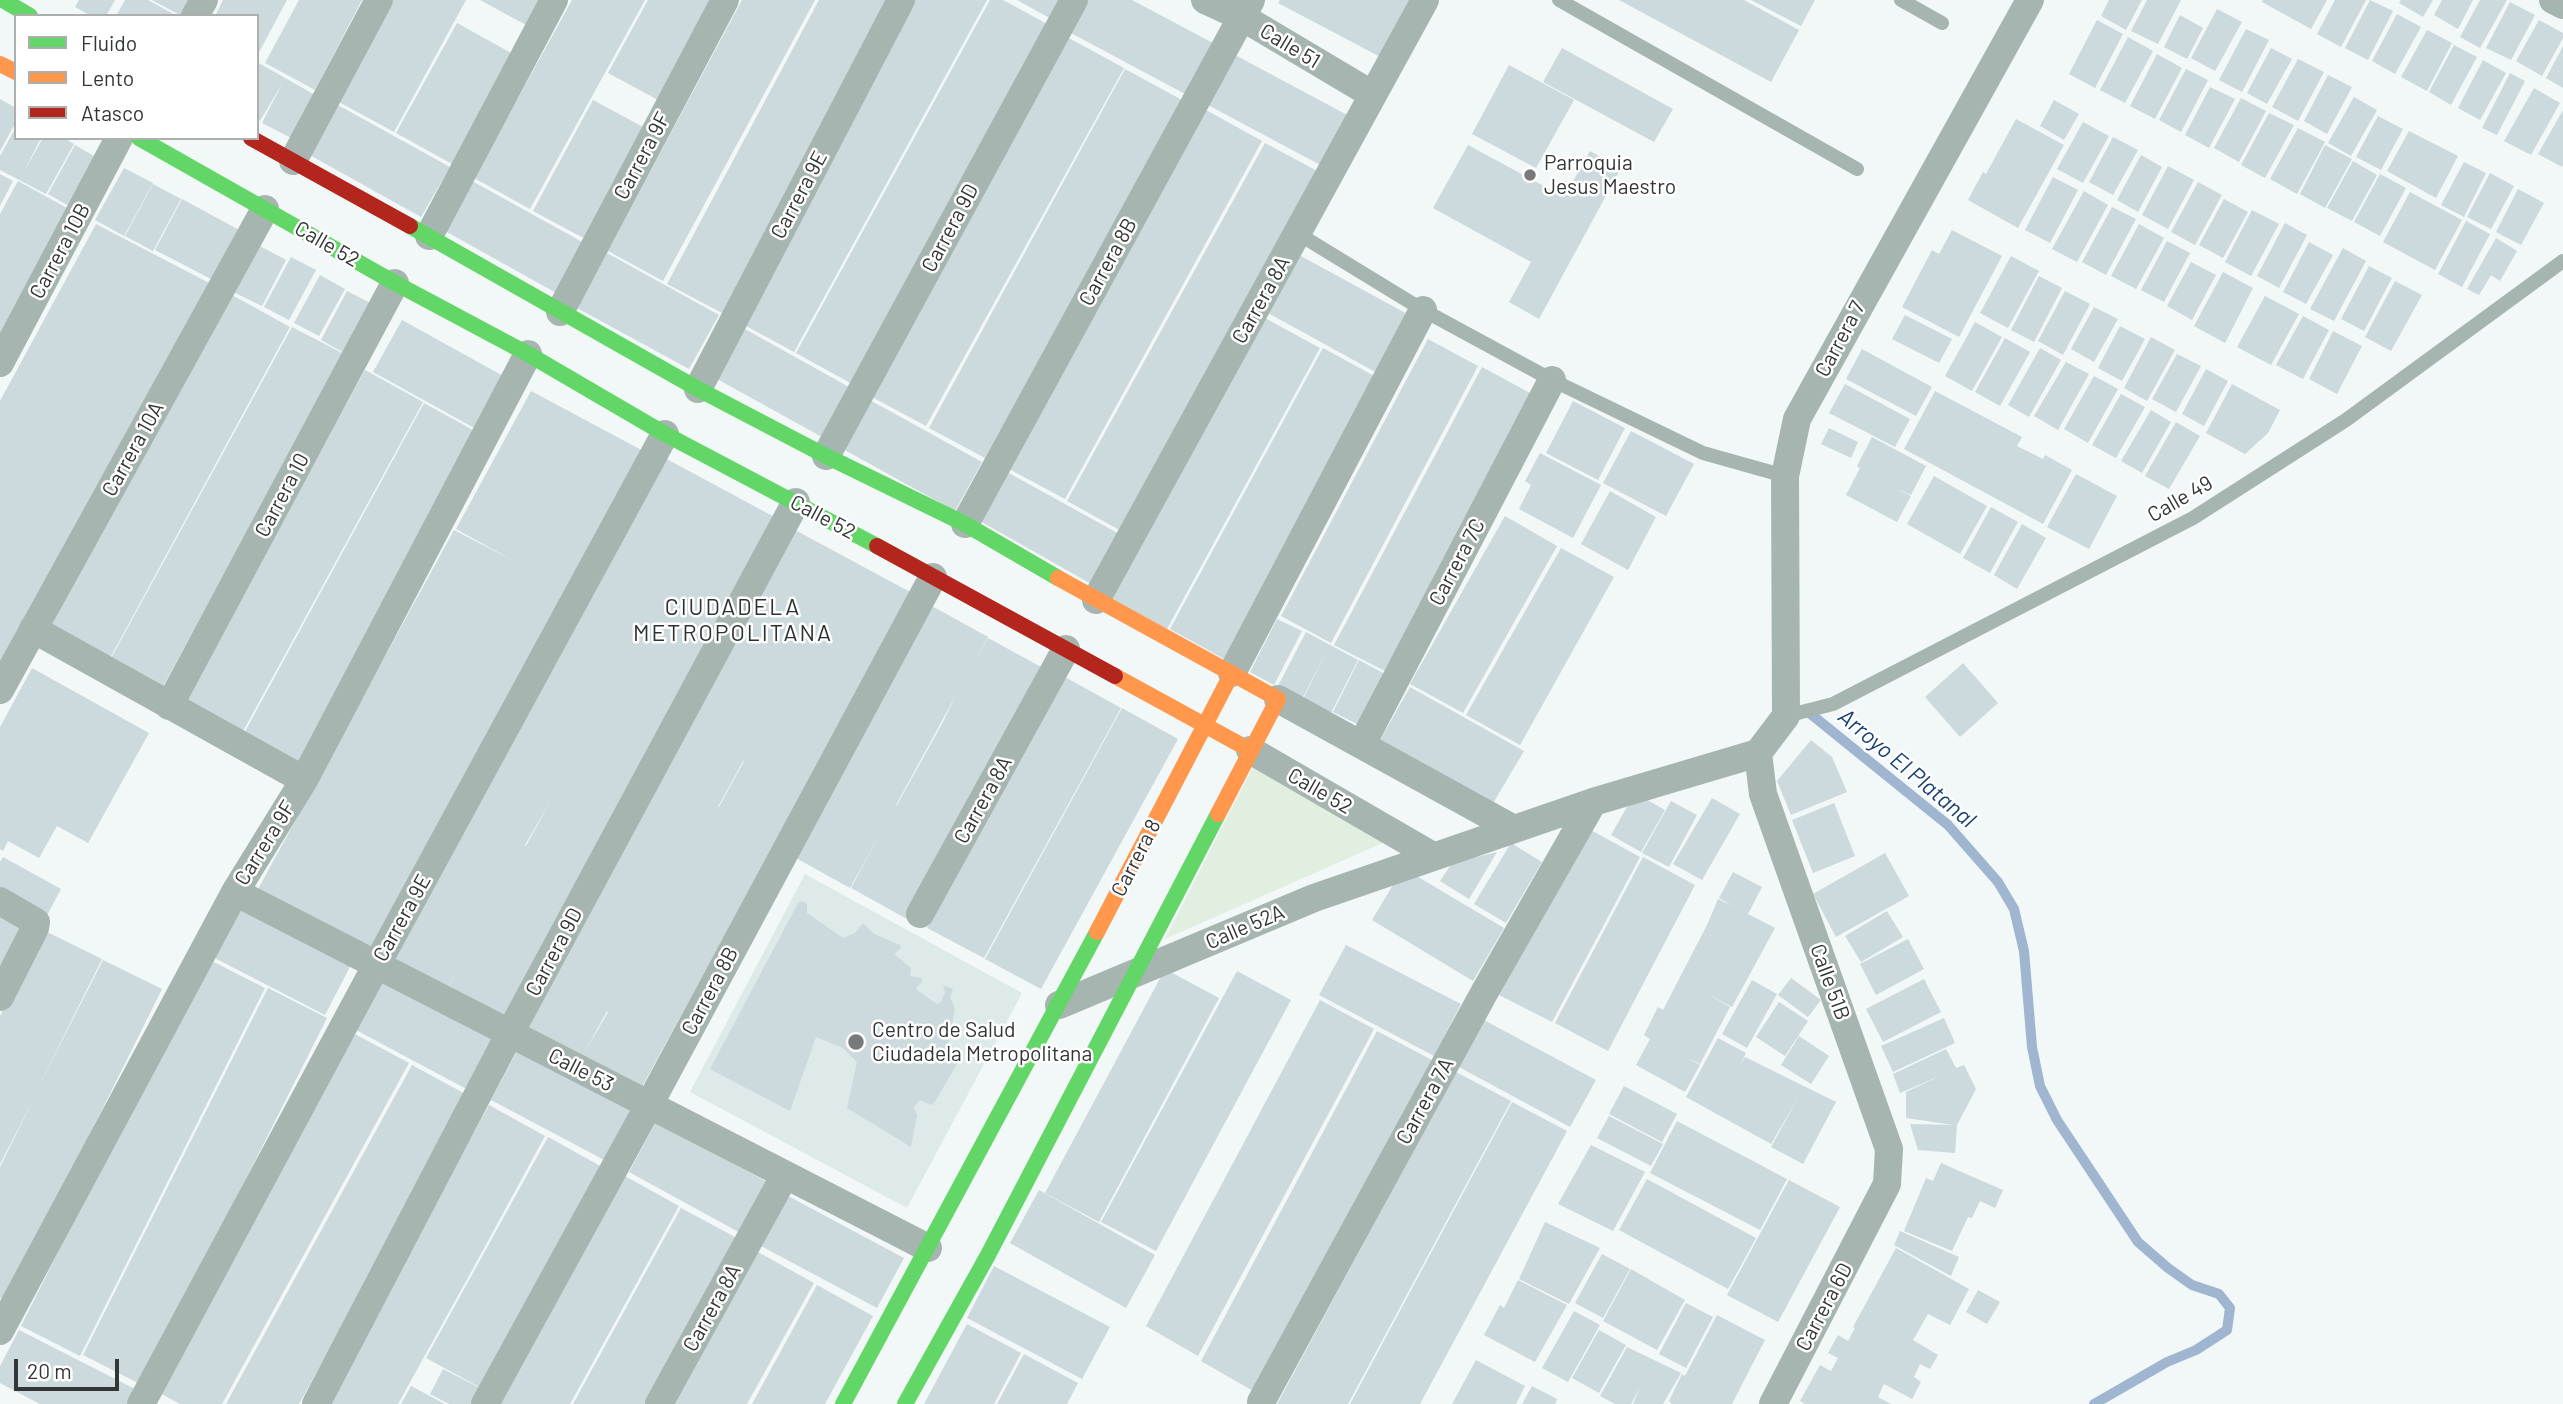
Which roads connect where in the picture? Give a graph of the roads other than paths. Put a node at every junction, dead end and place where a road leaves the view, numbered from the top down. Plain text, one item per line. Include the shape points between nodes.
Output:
1 (3, 0) edge
2 (379, 0) edge
3 (554, 0) edge
4 (725, 0) edge
5 (901, 0) edge
6 (1073, 0) edge
7 (1205, 0) edge
8 (1425, 0) edge
9 (1559, 0) edge
10 (1901, 0) edge
11 (2029, 0) edge
12 (2553, 0) edge
13 (2563, 5) edge
14 (1246, 9) edge
15 (27, 14) edge
16 (1942, 23) dead end
17 (1373, 95) junction
18 (118, 140) edge
19 (143, 140) edge
20 (255, 140) edge
21 (293, 161) junction
22 (1857, 169) dead end
23 (265, 209) junction
24 (1297, 233) junction
25 (429, 236) junction
26 (2563, 261) edge
27 (395, 284) junction
28 (1423, 310) junction
29 (560, 312) junction
30 (528, 354) junction
31 (0, 363) edge
32 (1552, 380) junction
33 (698, 389) junction
34 (665, 434) junction
35 (826, 456) junction
36 (1785, 476) junction
37 (796, 502) junction
38 (965, 524) junction
39 (933, 577) junction
40 (1096, 600) junction
41 (33, 629) junction
42 (1066, 649) junction
43 (1232, 674) junction
44 (0, 690) edge
45 (1278, 699) junction
46 (169, 706) junction
47 (1786, 716) junction
48 (1204, 726) junction
49 (1362, 744) junction
50 (1250, 750) junction
51 (1758, 753) junction
52 (304, 780) junction
53 (1593, 802) junction
54 (1514, 829) junction
55 (1433, 856) junction
56 (235, 892) junction
57 (0, 901) edge
58 (920, 915) dead end
59 (377, 964) junction
60 (1133, 974) junction
61 (0, 996) edge
62 (1059, 1005) junction
63 (510, 1033) junction
64 (649, 1105) junction
65 (785, 1175) junction
66 (1875, 1211) joint
67 (928, 1248) junction
68 (0, 1331) edge
69 (1261, 1402) dead end
70 (141, 1404) edge
71 (316, 1404) edge
72 (485, 1404) edge
73 (659, 1404) edge
74 (843, 1404) edge
75 (905, 1404) edge
76 (1773, 1404) edge

1 - 15 street
2 - 21 street
3 - 25 street
4 - 29 street, Carrera 9F
5 - 33 street, Carrera 9E
6 - 35 street, Carrera 9D
7 - 14 street, Calle 51
8 - 17 street, Carrera 8A
9 - 22 lane
10 - 16 lane
11 - 36 street, Carrera 7 via 1797,419
12 - 13 street
14 - 17 street, Calle 51
14 - 38 street, Carrera 8B
17 - 24 street, Carrera 8A
18 - 31 street, Carrera 10B
19 - 23 street, Calle 52
20 - 21 street
21 - 25 street
23 - 27 street, Calle 52
23 - 41 street, Carrera 10A
24 - 28 lane
24 - 40 street, Carrera 8A
25 - 29 street
26 - 47 lane, Calle 49 via 2346,420 2193,518 1833,704
27 - 30 street, Calle 52
27 - 46 street, Carrera 10
28 - 32 lane
28 - 43 street, Carrera 8
29 - 33 street
30 - 34 street, Calle 52
30 - 52 street, Carrera 9F
32 - 36 lane via 1703,453
32 - 49 street, Carrera 7C
33 - 35 street
34 - 37 street, Calle 52
34 - 59 street, Carrera 9E
35 - 38 street
36 - 47 street, Carrera 7
37 - 39 street, Calle 52
37 - 63 street, Carrera 9D
38 - 40 street
39 - 42 street, Calle 52
39 - 64 street, Carrera 8B
40 - 43 street
41 - 44 street, Carrera 10A
41 - 46 street
42 - 48 street, Calle 52
42 - 58 street, Carrera 8A
43 - 45 street
43 - 48 street, Carrera 8
45 - 49 street
45 - 50 street
46 - 52 street
47 - 51 street
48 - 50 street, Calle 52
48 - 62 street, Carrera 8
49 - 54 street
50 - 55 street, Calle 52
50 - 60 street
51 - 53 street
51 - 66 street, Calle 51B via 1763,794 1889,1149 1887,1184
52 - 56 street, Carrera 9F
53 - 54 street
53 - 69 street, Carrera 7A
54 - 55 street
55 - 60 street, Calle 52A via 1314,898
56 - 59 street, Calle 53
56 - 68 street, Carrera 9F
57 - 61 street via 36,922
59 - 63 street, Calle 53
59 - 70 street, Carrera 9E
60 - 62 street, Calle 52A
60 - 75 street via 988,1255
62 - 67 street, Carrera 8
63 - 64 street, Calle 53
63 - 71 street, Carrera 9D
64 - 65 street, Calle 53
64 - 72 street, Carrera 8B
65 - 67 street, Calle 53
65 - 73 street, Carrera 8A
66 - 76 street, Carrera 6D
67 - 74 street, Carrera 8

